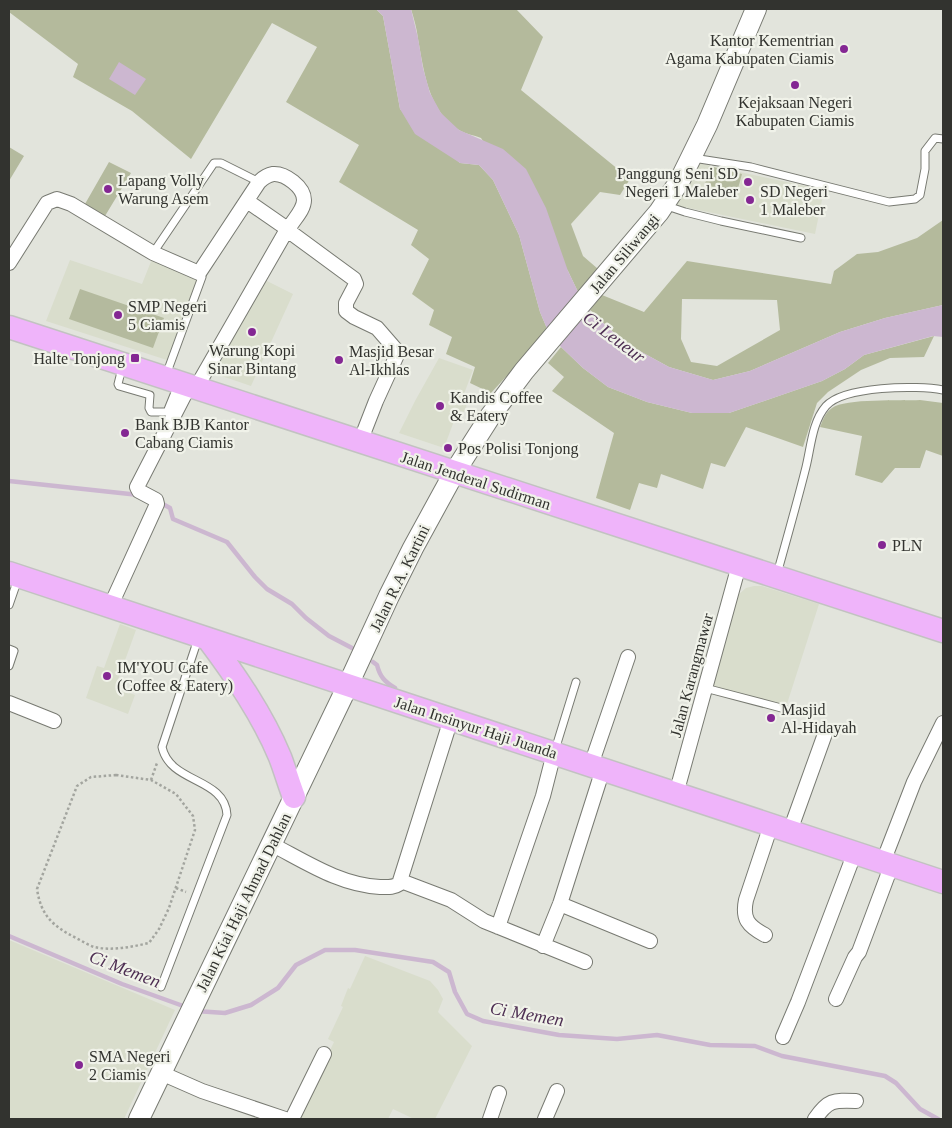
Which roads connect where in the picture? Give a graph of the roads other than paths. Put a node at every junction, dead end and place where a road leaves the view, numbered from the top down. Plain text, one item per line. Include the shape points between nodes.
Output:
1 (755, 9) edge
2 (943, 139) edge
3 (692, 158) junction
4 (259, 182) junction
5 (247, 201) junction
6 (664, 205) junction
7 (289, 230) junction
8 (801, 238) dead end
9 (153, 253) junction
10 (9, 263) edge
11 (199, 273) junction
12 (9, 327) edge
13 (124, 365) junction
14 (182, 384) junction
15 (943, 390) edge
16 (360, 442) junction
17 (454, 473) junction
18 (739, 565) junction
19 (14, 575) edge
20 (776, 577) junction
21 (9, 605) edge
22 (110, 607) junction
23 (943, 632) edge
24 (203, 637) junction
25 (9, 649) edge
26 (628, 657) dead end
27 (9, 666) edge
28 (576, 682) dead end
29 (348, 685) junction
30 (705, 688) junction
31 (9, 703) edge
32 (785, 710) dead end
33 (451, 719) junction
34 (54, 721) dead end
35 (943, 723) edge
36 (826, 731) dead end
37 (554, 753) junction
38 (597, 767) junction
39 (676, 794) junction
40 (294, 797) junction
41 (781, 828) junction
42 (271, 844) junction
43 (855, 852) junction
44 (888, 863) junction
45 (401, 881) junction
46 (943, 882) edge
47 (560, 904) junction
48 (498, 927) junction
49 (766, 935) dead end
50 (650, 941) dead end
51 (544, 946) junction
52 (584, 962) dead end
53 (161, 987) dead end
54 (836, 999) dead end
55 (783, 1037) dead end
56 (324, 1054) dead end
57 (162, 1073) junction
58 (558, 1091) dead end
59 (499, 1093) dead end
60 (856, 1101) dead end
61 (139, 1119) edge
62 (285, 1119) edge
63 (292, 1119) edge
64 (490, 1119) edge
65 (545, 1119) edge
66 (815, 1119) edge

1 - 3 main road, Jalan Siliwangi
2 - 3 lane via 935,138 925,151 920,195 889,202 751,167
3 - 6 main road, Jalan Siliwangi
4 - 5 street
4 - 7 street via 265,177 280,175 301,189 304,204
4 - 9 lane via 221,163 212,164
5 - 7 street
5 - 11 street
6 - 8 lane
6 - 17 main road, Jalan Siliwangi via 524,370
7 - 14 street
7 - 16 street via 354,279 356,284 346,303 346,311 377,328 397,351
9 - 10 street via 56,198 47,202
9 - 11 street
11 - 14 lane via 202,276
12 - 13 highway, Jalan Jenderal Sudirman
13 - 14 highway, Jalan Jenderal Sudirman
13 - 14 lane via 119,386 150,395 151,412 167,412
14 - 16 highway, Jalan Jenderal Sudirman
14 - 22 street via 137,487 157,504
15 - 20 lane via 903,386 877,389 838,397 827,404 816,423
16 - 17 highway, Jalan Jenderal Sudirman
17 - 18 highway, Jalan Jenderal Sudirman
17 - 29 main road, Jalan R.A. Kartini via 408,556
18 - 20 highway, Jalan Jenderal Sudirman
18 - 30 street, Jalan Karangmawar
19 - 21 lane
19 - 22 highway, Jalan Insinyur Haji Juanda
20 - 23 highway, Jalan Jenderal Sudirman
22 - 24 highway, Jalan Insinyur Haji Juanda
24 - 29 highway, Jalan Insinyur Haji Juanda
24 - 40 highway via 233,673 253,704 279,756
24 - 53 lane via 162,747 171,765 208,786 224,800 227,815
25 - 27 lane via 14,651
26 - 38 street
28 - 37 lane
29 - 33 highway, Jalan Insinyur Haji Juanda
29 - 40 main road, Jalan Kiai Haji Ahmad Dahlan
30 - 32 lane
30 - 39 street, Jalan Karangmawar
31 - 34 street
33 - 37 highway, Jalan Insinyur Haji Juanda
33 - 45 street
35 - 44 street via 914,782
36 - 41 street
37 - 38 highway, Jalan Insinyur Haji Juanda
37 - 48 street via 543,796
38 - 39 highway, Jalan Insinyur Haji Juanda
38 - 47 street
39 - 41 highway, Jalan Insinyur Haji Juanda
40 - 42 main road, Jalan Kiai Haji Ahmad Dahlan
41 - 43 highway, Jalan Insinyur Haji Juanda
41 - 49 street via 744,909 751,927
42 - 45 street via 354,884 391,888
42 - 57 main road, Jalan Kiai Haji Ahmad Dahlan
43 - 44 highway, Jalan Insinyur Haji Juanda
43 - 55 street
44 - 46 highway, Jalan Insinyur Haji Juanda
44 - 54 street via 859,952
45 - 48 street via 451,900
47 - 50 street
47 - 51 street
48 - 51 street
51 - 52 street
56 - 63 street
57 - 61 main road, Jalan Kiai Haji Ahmad Dahlan
57 - 62 street via 202,1091
58 - 65 street
59 - 64 street
60 - 66 street via 831,1101

